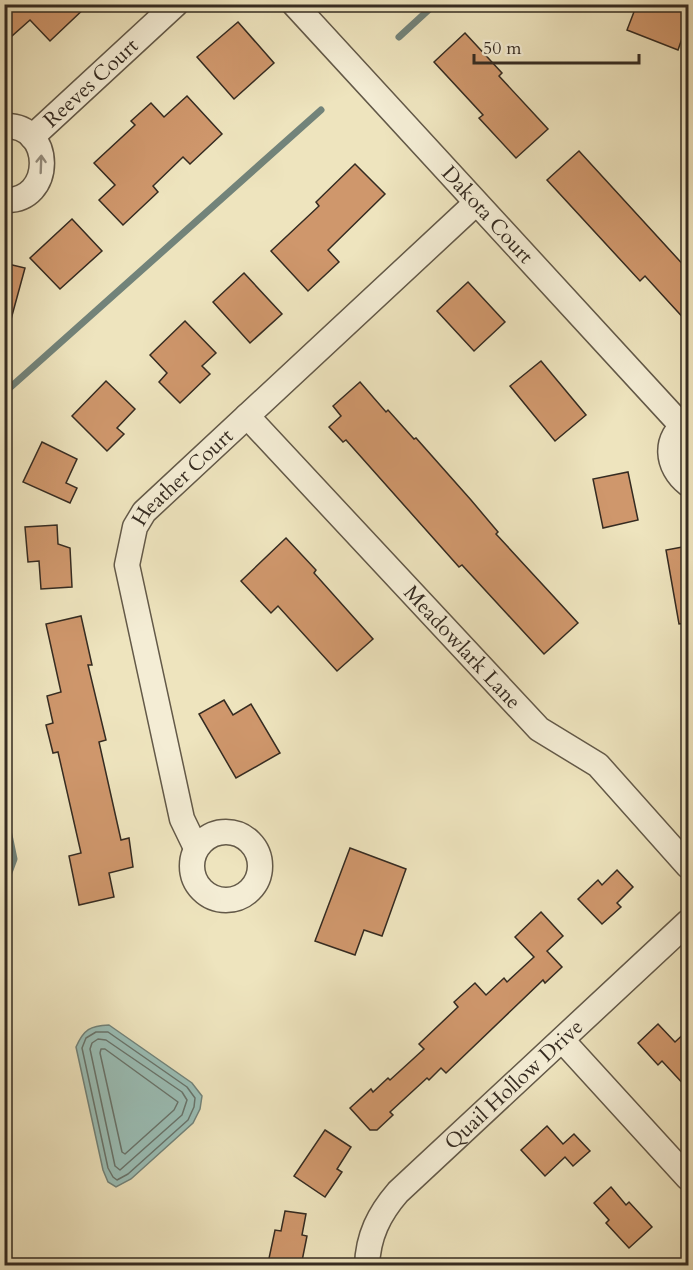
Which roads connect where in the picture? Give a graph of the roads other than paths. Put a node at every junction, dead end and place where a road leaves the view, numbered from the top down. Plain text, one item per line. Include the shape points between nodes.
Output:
1 (176, 4) edge
2 (294, 4) edge
3 (4, 126) edge
4 (32, 137) junction
5 (4, 200) edge
6 (476, 202) junction
7 (247, 416) junction
8 (685, 424) edge
9 (688, 484) edge
10 (196, 848) dead end
11 (688, 866) edge
12 (688, 922) edge
13 (561, 1040) junction
14 (688, 1178) edge
15 (367, 1266) edge

1 - 4 street, Reeves Court
2 - 6 street, Dakota Court
3 - 4 street, Reeves Court via 22,129
5 -> 4 street, Reeves Court via 21,197 38,181 43,158
6 - 7 street, Heather Court
6 - 8 street, Dakota Court
7 - 10 street, Heather Court via 144,513 135,527 127,565 182,819
7 - 11 street, Meadowlark Lane via 539,729 598,765
8 - 9 street, Dakota Court via 674,435 670,457 673,468
12 - 13 street, Quail Hollow Drive
13 - 14 street
13 - 15 street, Quail Hollow Drive via 386,1205 371,1236

